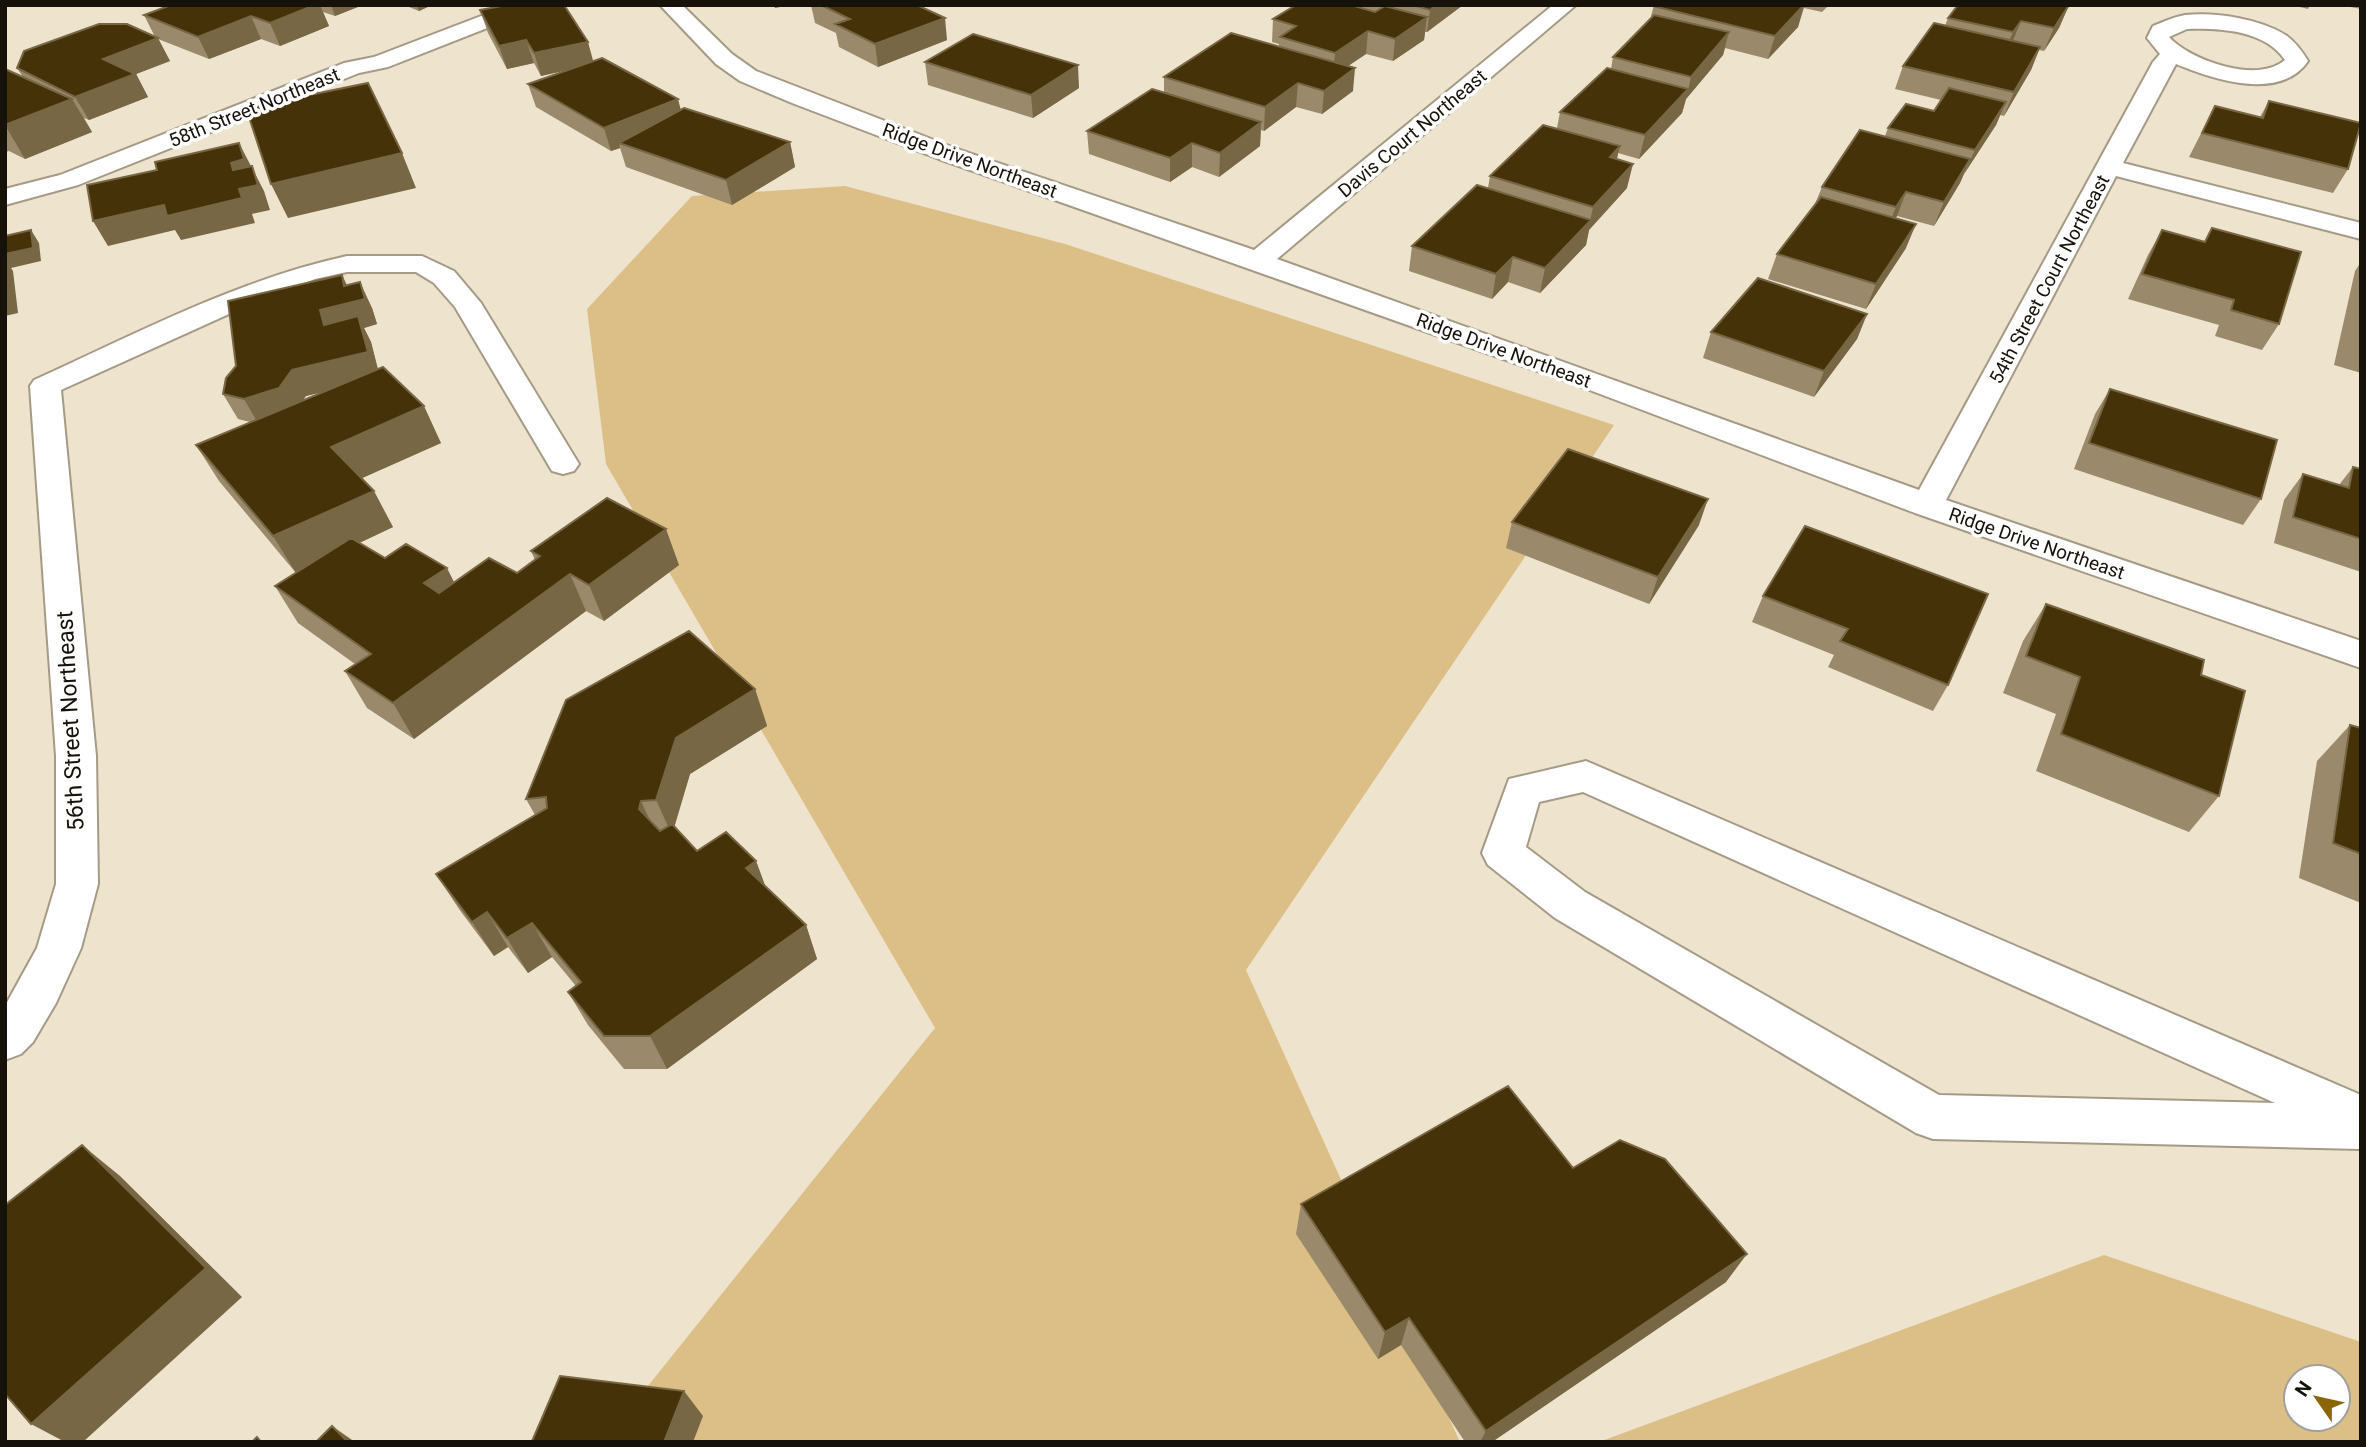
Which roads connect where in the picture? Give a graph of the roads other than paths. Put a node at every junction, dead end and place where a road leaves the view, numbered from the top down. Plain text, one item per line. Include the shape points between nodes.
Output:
1 (670, 5) edge
2 (1566, 5) edge
3 (502, 14) edge
4 (2174, 55) junction
5 (2109, 167) junction
6 (5, 197) edge
7 (2361, 231) edge
8 (1258, 261) junction
9 (563, 464) dead end
10 (1927, 505) junction
11 (2361, 655) edge
12 (5, 1040) edge
13 (2361, 1118) edge
14 (2361, 1127) edge

1 - 8 street, Ridge Drive Northeast via 724,59 748,76 948,153
2 - 8 street, Davis Court Northeast
3 - 6 street, 58th Street Northeast via 69,180
4 - 4 street via 2215,70 2262,76 2293,68 2297,61 2294,52 2266,34 2203,22 2170,25 2161,31 2158,38
4 - 5 street, 54th Street Court Northeast via 2164,62
5 - 7 street
5 - 10 street, 54th Street Court Northeast
8 - 10 street, Ridge Drive Northeast
9 - 12 street, 56th Street Northeast via 467,303 444,277 422,264 347,264 307,273 45,386 76,756 77,884 59,948 40,989
10 - 11 street, Ridge Drive Northeast
13 - 14 street via 1586,776 1523,790 1503,853 1570,905 1933,1117

